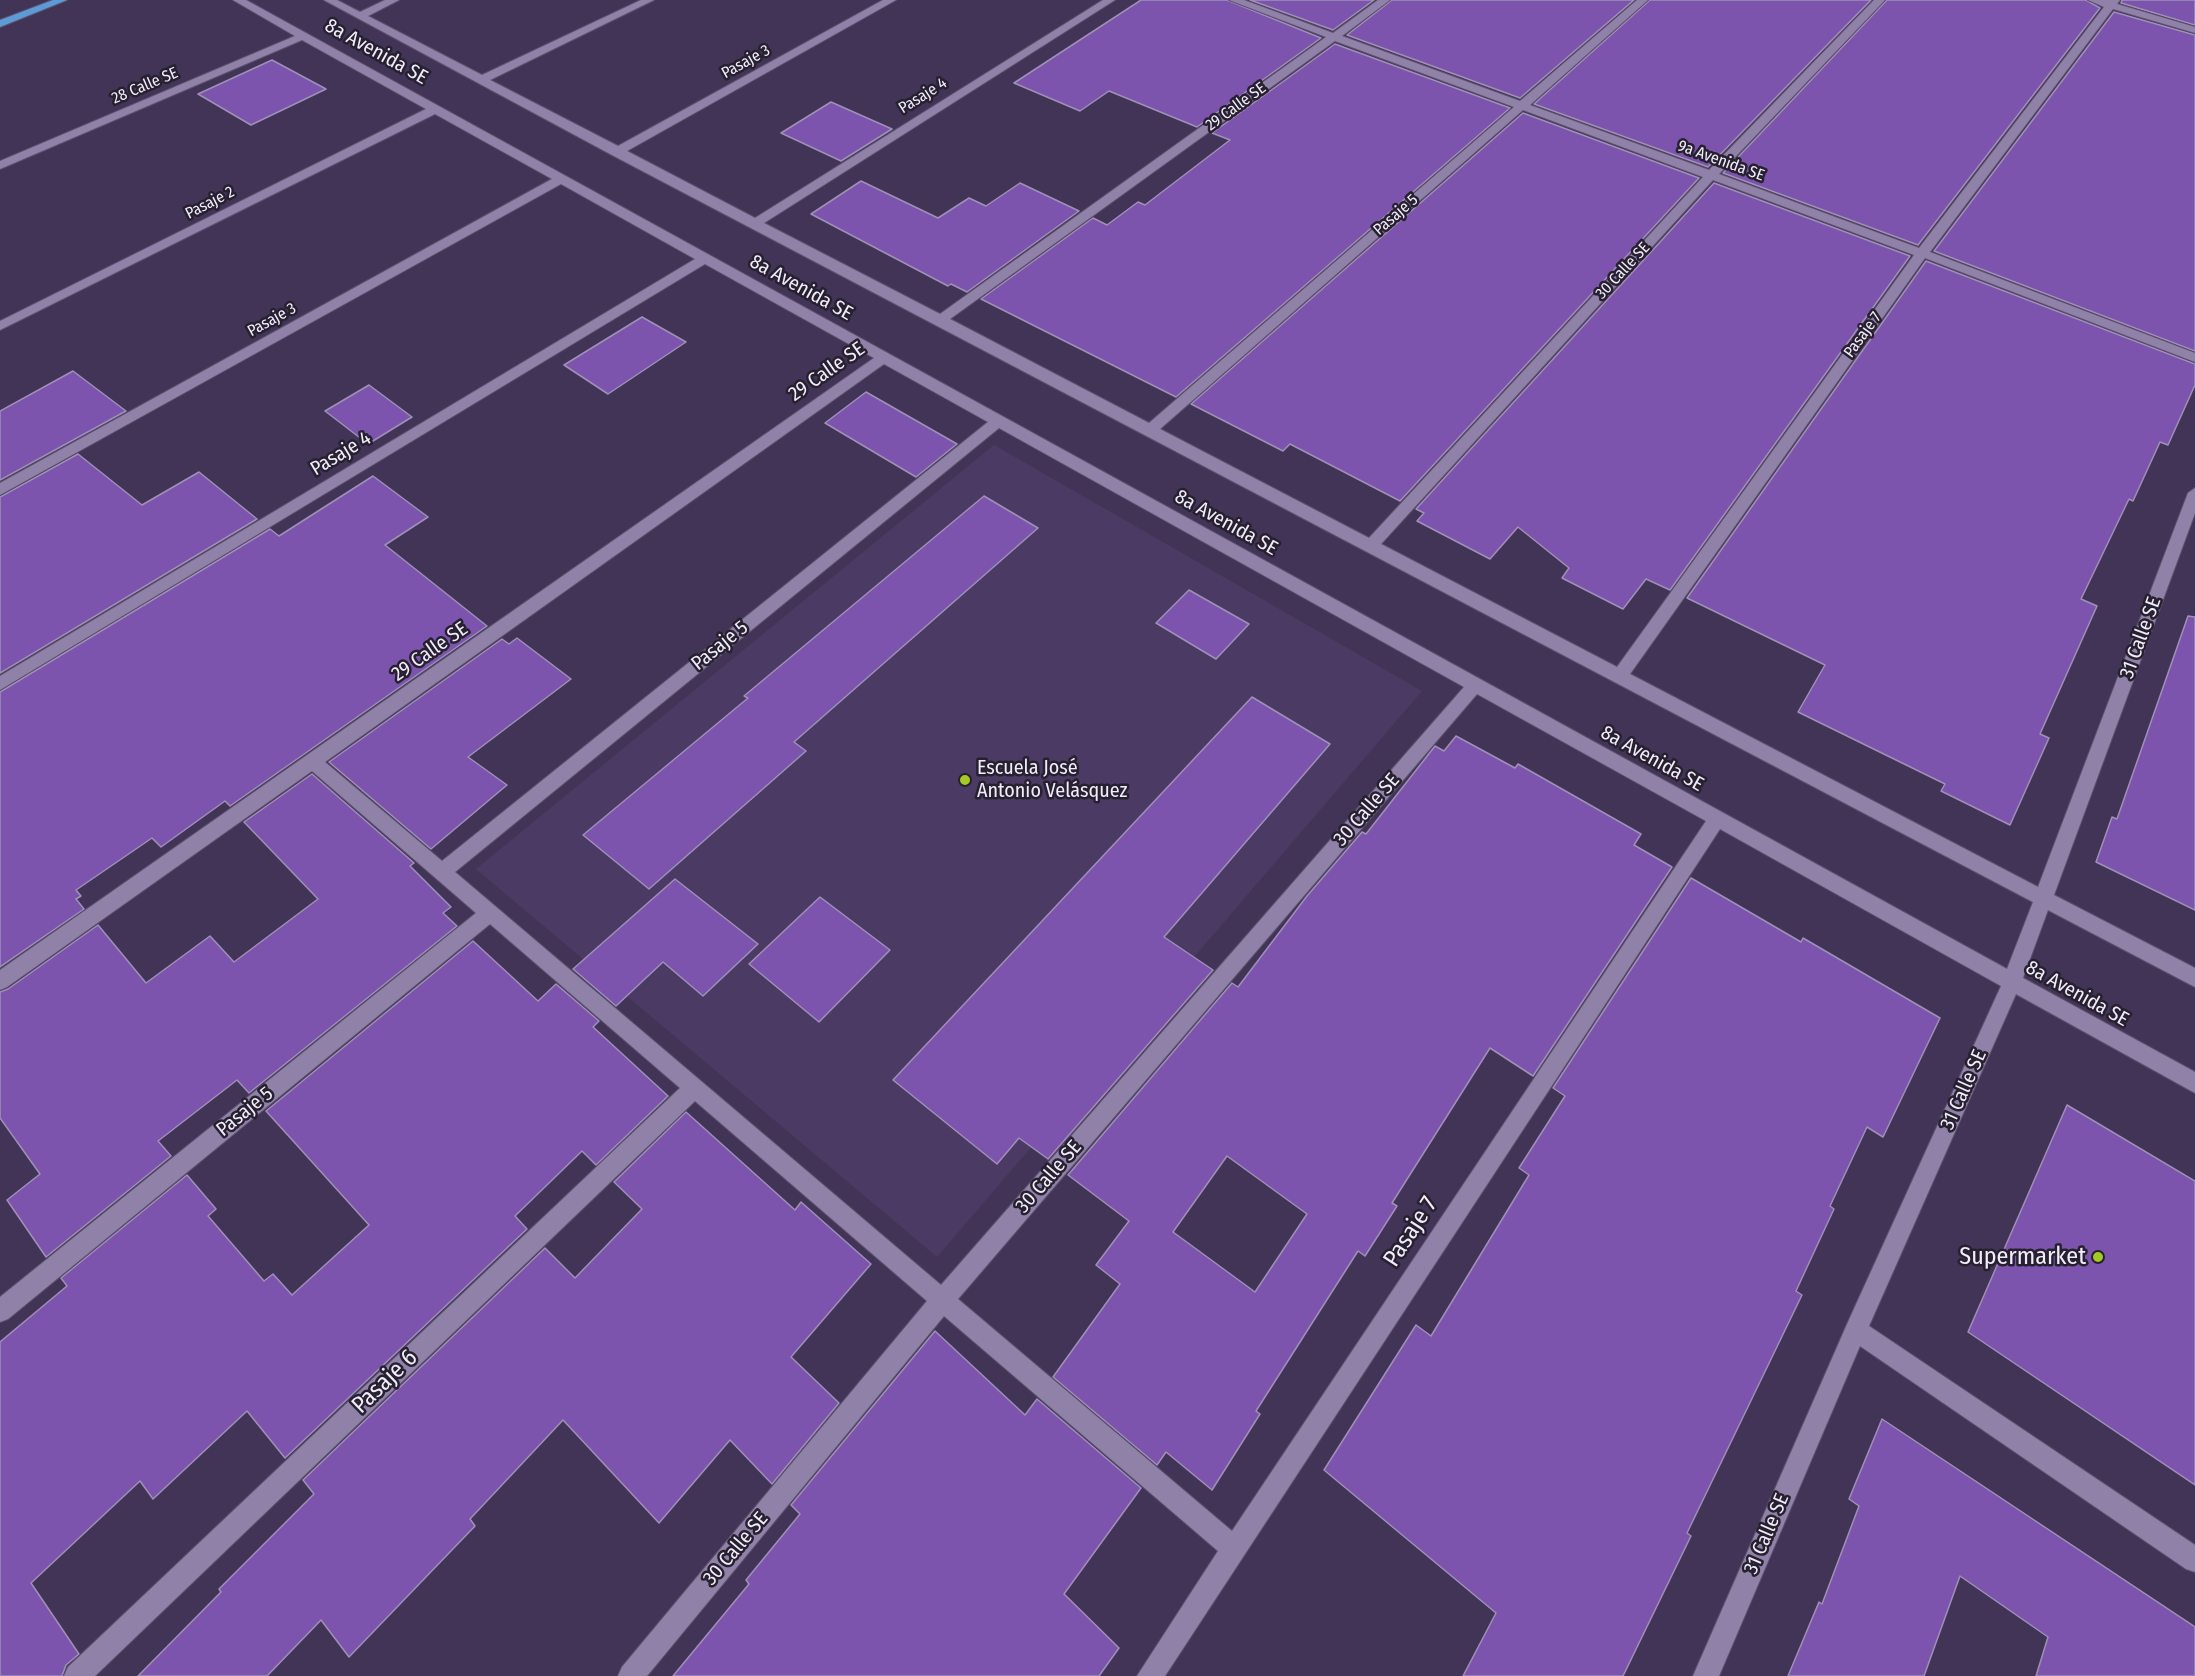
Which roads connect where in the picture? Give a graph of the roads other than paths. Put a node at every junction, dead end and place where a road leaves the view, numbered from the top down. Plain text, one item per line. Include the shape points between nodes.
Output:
1 (62, 0) edge
2 (238, 0) edge
3 (329, 0) edge
4 (394, 0) edge
5 (649, 0) edge
6 (891, 0) edge
7 (1110, 0) edge
8 (1234, 0) edge
9 (1385, 0) edge
10 (1642, 0) edge
11 (1880, 0) edge
12 (2092, 0) edge
13 (2113, 3) edge
14 (359, 16) junction
15 (0, 24) edge
16 (2195, 30) edge
17 (303, 36) junction
18 (1334, 37) junction
19 (481, 80) junction
20 (1521, 106) junction
21 (435, 109) junction
22 (616, 152) junction
23 (0, 165) edge
24 (1711, 175) junction
25 (561, 179) junction
26 (755, 223) junction
27 (1922, 253) junction
28 (704, 258) junction
29 (940, 320) junction
30 (0, 326) edge
31 (884, 358) junction
32 (2195, 358) edge
33 (999, 421) junction
34 (1150, 430) junction
35 (0, 490) edge
36 (2195, 493) edge
37 (1370, 546) junction
38 (1619, 676) junction
39 (0, 684) edge
40 (1475, 685) junction
41 (312, 761) junction
42 (1717, 819) junction
43 (442, 872) junction
44 (2044, 899) junction
45 (490, 913) junction
46 (2195, 978) edge
47 (0, 981) edge
48 (2012, 982) junction
49 (2195, 1083) edge
50 (694, 1088) junction
51 (942, 1301) junction
52 (0, 1311) edge
53 (1856, 1330) junction
54 (1234, 1549) junction
55 (2195, 1560) edge
56 (77, 1676) edge
57 (631, 1676) edge
58 (1150, 1676) edge
59 (1706, 1676) edge

1 - 15 main road
2 - 17 street, 8a Avenida SE
3 - 14 street, 8a Avenida SE
4 - 14 street
5 - 19 street
6 - 22 street, Pasaje 3
7 - 26 street, Pasaje 4
8 - 18 street, 9a Avenida SE
9 - 18 street, 29 Calle SE
10 - 20 street, Pasaje 5
11 - 24 street, 30 Calle SE
12 - 13 street
13 - 16 street
13 - 27 street, Pasaje 7
14 - 19 street, 8a Avenida SE
17 - 21 street, 8a Avenida SE
17 - 23 street, 28 Calle SE
18 - 20 street, 9a Avenida SE
18 - 29 street, 29 Calle SE
19 - 22 street, 8a Avenida SE
20 - 24 street, 9a Avenida SE
20 - 34 street, Pasaje 5
21 - 25 street, 8a Avenida SE
21 - 30 street, Pasaje 2
22 - 26 street, 8a Avenida SE
24 - 27 street, 9a Avenida SE
24 - 37 street, 30 Calle SE
25 - 28 street, 8a Avenida SE
25 - 35 street, Pasaje 3
26 - 29 street, 8a Avenida SE
27 - 32 street, 9a Avenida SE
27 - 38 street, Pasaje 7
28 - 31 street, 8a Avenida SE
28 - 39 street, Pasaje 4
29 - 34 street, 8a Avenida SE
31 - 33 street, 8a Avenida SE
31 - 41 street, 29 Calle SE
33 - 40 street, 8a Avenida SE
33 - 43 street, Pasaje 5
34 - 37 street, 8a Avenida SE
36 - 44 street, 31 Calle SE
37 - 38 street, 8a Avenida SE
38 - 44 street, 8a Avenida SE
40 - 42 street, 8a Avenida SE
40 - 51 street, 30 Calle SE
41 - 43 street
41 - 47 street, 29 Calle SE
42 - 48 street, 8a Avenida SE
42 - 54 street, Pasaje 7
43 - 45 street
44 - 46 street, 8a Avenida SE
44 - 48 street, 31 Calle SE
45 - 50 street
45 - 52 street, Pasaje 5
48 - 49 street, 8a Avenida SE
48 - 53 street, 31 Calle SE
50 - 51 street
50 - 56 street, Pasaje 6
51 - 54 street
51 - 57 street, 30 Calle SE
53 - 55 street
53 - 59 street, 31 Calle SE
54 - 58 street, Pasaje 7

